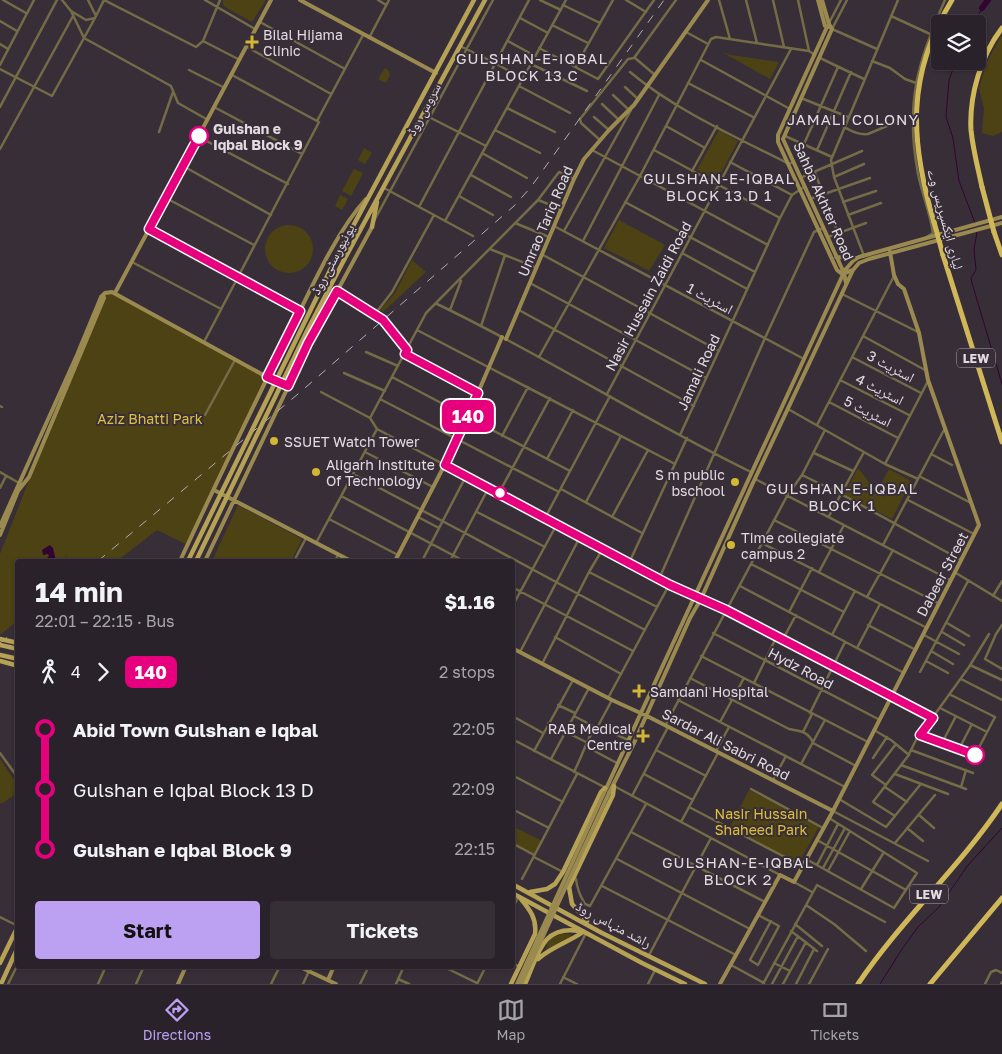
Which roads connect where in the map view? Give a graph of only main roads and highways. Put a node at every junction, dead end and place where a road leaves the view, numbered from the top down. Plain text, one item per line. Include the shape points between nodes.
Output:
1 (474, 0) edge
2 (485, 0) edge
3 (952, 0) edge
4 (1002, 28) edge
5 (379, 196) junction
6 (372, 227) road end
7 (1002, 255) edge
8 (1002, 442) edge
9 (189, 559) edge
10 (197, 559) edge
11 (0, 639) edge
12 (15, 642) edge
13 (0, 645) edge
14 (15, 648) edge
15 (0, 655) edge
16 (0, 661) edge
17 (15, 662) edge
18 (15, 663) edge
19 (614, 786) road end
20 (606, 791) road end
21 (1002, 804) edge
22 (515, 886) edge
23 (528, 892) junction
24 (515, 894) edge
25 (519, 896) junction
26 (1002, 898) edge
27 (593, 927) junction
28 (15, 932) edge
29 (584, 932) junction
30 (15, 954) edge
31 (648, 955) junction
32 (535, 961) junction
33 (0, 963) edge
34 (642, 963) junction
35 (672, 967) junction
36 (666, 974) junction
37 (1, 984) edge
38 (511, 984) edge
39 (526, 984) edge
40 (685, 984) edge
41 (705, 984) edge
42 (858, 984) edge
43 (930, 984) edge

1 - 9 main road, یونیورسٹی روڈ, bridge via 336,258
2 - 5 main road, یونیورسٹی روڈ
3 - 8 highway, لیاری ایکسپریس وے / LEW, bridge via 933,36 920,75 916,106 918,158 947,268
4 - 7 highway, bridge via 987,53 977,80 971,128 974,154
5 - 6 main road
5 - 10 main road, یونیورسٹی روڈ, bridge via 307,331
11 - 12 main road, bridge
13 - 14 main road, bridge
15 - 17 main road, bridge
16 - 18 main road, bridge
19 - 27 main road via 569,887 572,904
20 - 23 main road via 601,792 555,884 547,889
21 - 42 highway, LEW via 893,936
22 - 23 main road, راشد منہاس روڈ
23 - 27 main road, راشد منہاس روڈ
24 - 25 main road, راشد منہاس روڈ
25 - 29 main road, راشد منہاس روڈ
25 - 38 main road via 536,924 535,934
26 - 43 highway
27 - 31 main road, راشد منہاس روڈ
28 - 33 main road
29 - 32 main road
29 - 32 main road via 566,929 551,935
29 - 34 main road, راشد منہاس روڈ
30 - 37 main road
31 - 34 main road via 652,964
31 - 35 main road, راشد منہاس روڈ
32 - 39 main road
34 - 36 main road, راشد منہاس روڈ
35 - 36 main road via 664,968
35 - 41 main road, راشد منہاس روڈ
36 - 40 main road, راشد منہاس روڈ

